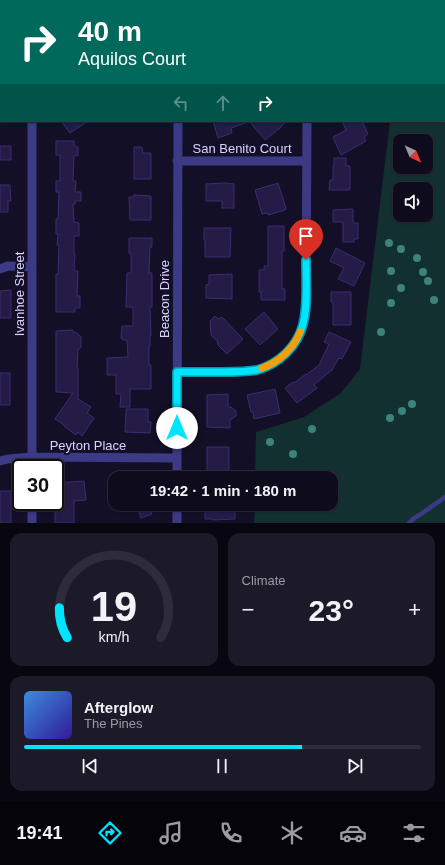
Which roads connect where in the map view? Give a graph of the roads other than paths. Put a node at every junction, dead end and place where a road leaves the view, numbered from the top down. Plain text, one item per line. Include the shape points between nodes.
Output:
1 (32, 122) edge
2 (178, 122) edge
3 (306, 122) edge
4 (177, 161) junction
5 (306, 161) junction
6 (32, 267) junction
7 (0, 269) edge
8 (177, 372) junction
9 (32, 458) junction
10 (177, 458) junction
11 (0, 461) edge
12 (177, 471) edge
13 (445, 497) edge
14 (32, 511) edge
15 (177, 511) edge
16 (32, 523) edge
17 (177, 523) edge
18 (409, 523) edge

1 - 6 street, Ivanhoe Street
2 - 4 street, Beacon Drive
3 - 5 street
4 - 5 street, San Benito Court
4 - 8 street, Beacon Drive
5 - 8 street via 306,310 297,340 280,359 257,370
6 - 7 street via 8,266
6 - 9 street, Ivanhoe Street
8 - 10 street, Beacon Drive
9 - 10 street, Peyton Place
9 - 11 street, Peyton Place
10 - 12 street, Beacon Drive
13 - 18 lane
14 - 16 street
15 - 17 street

